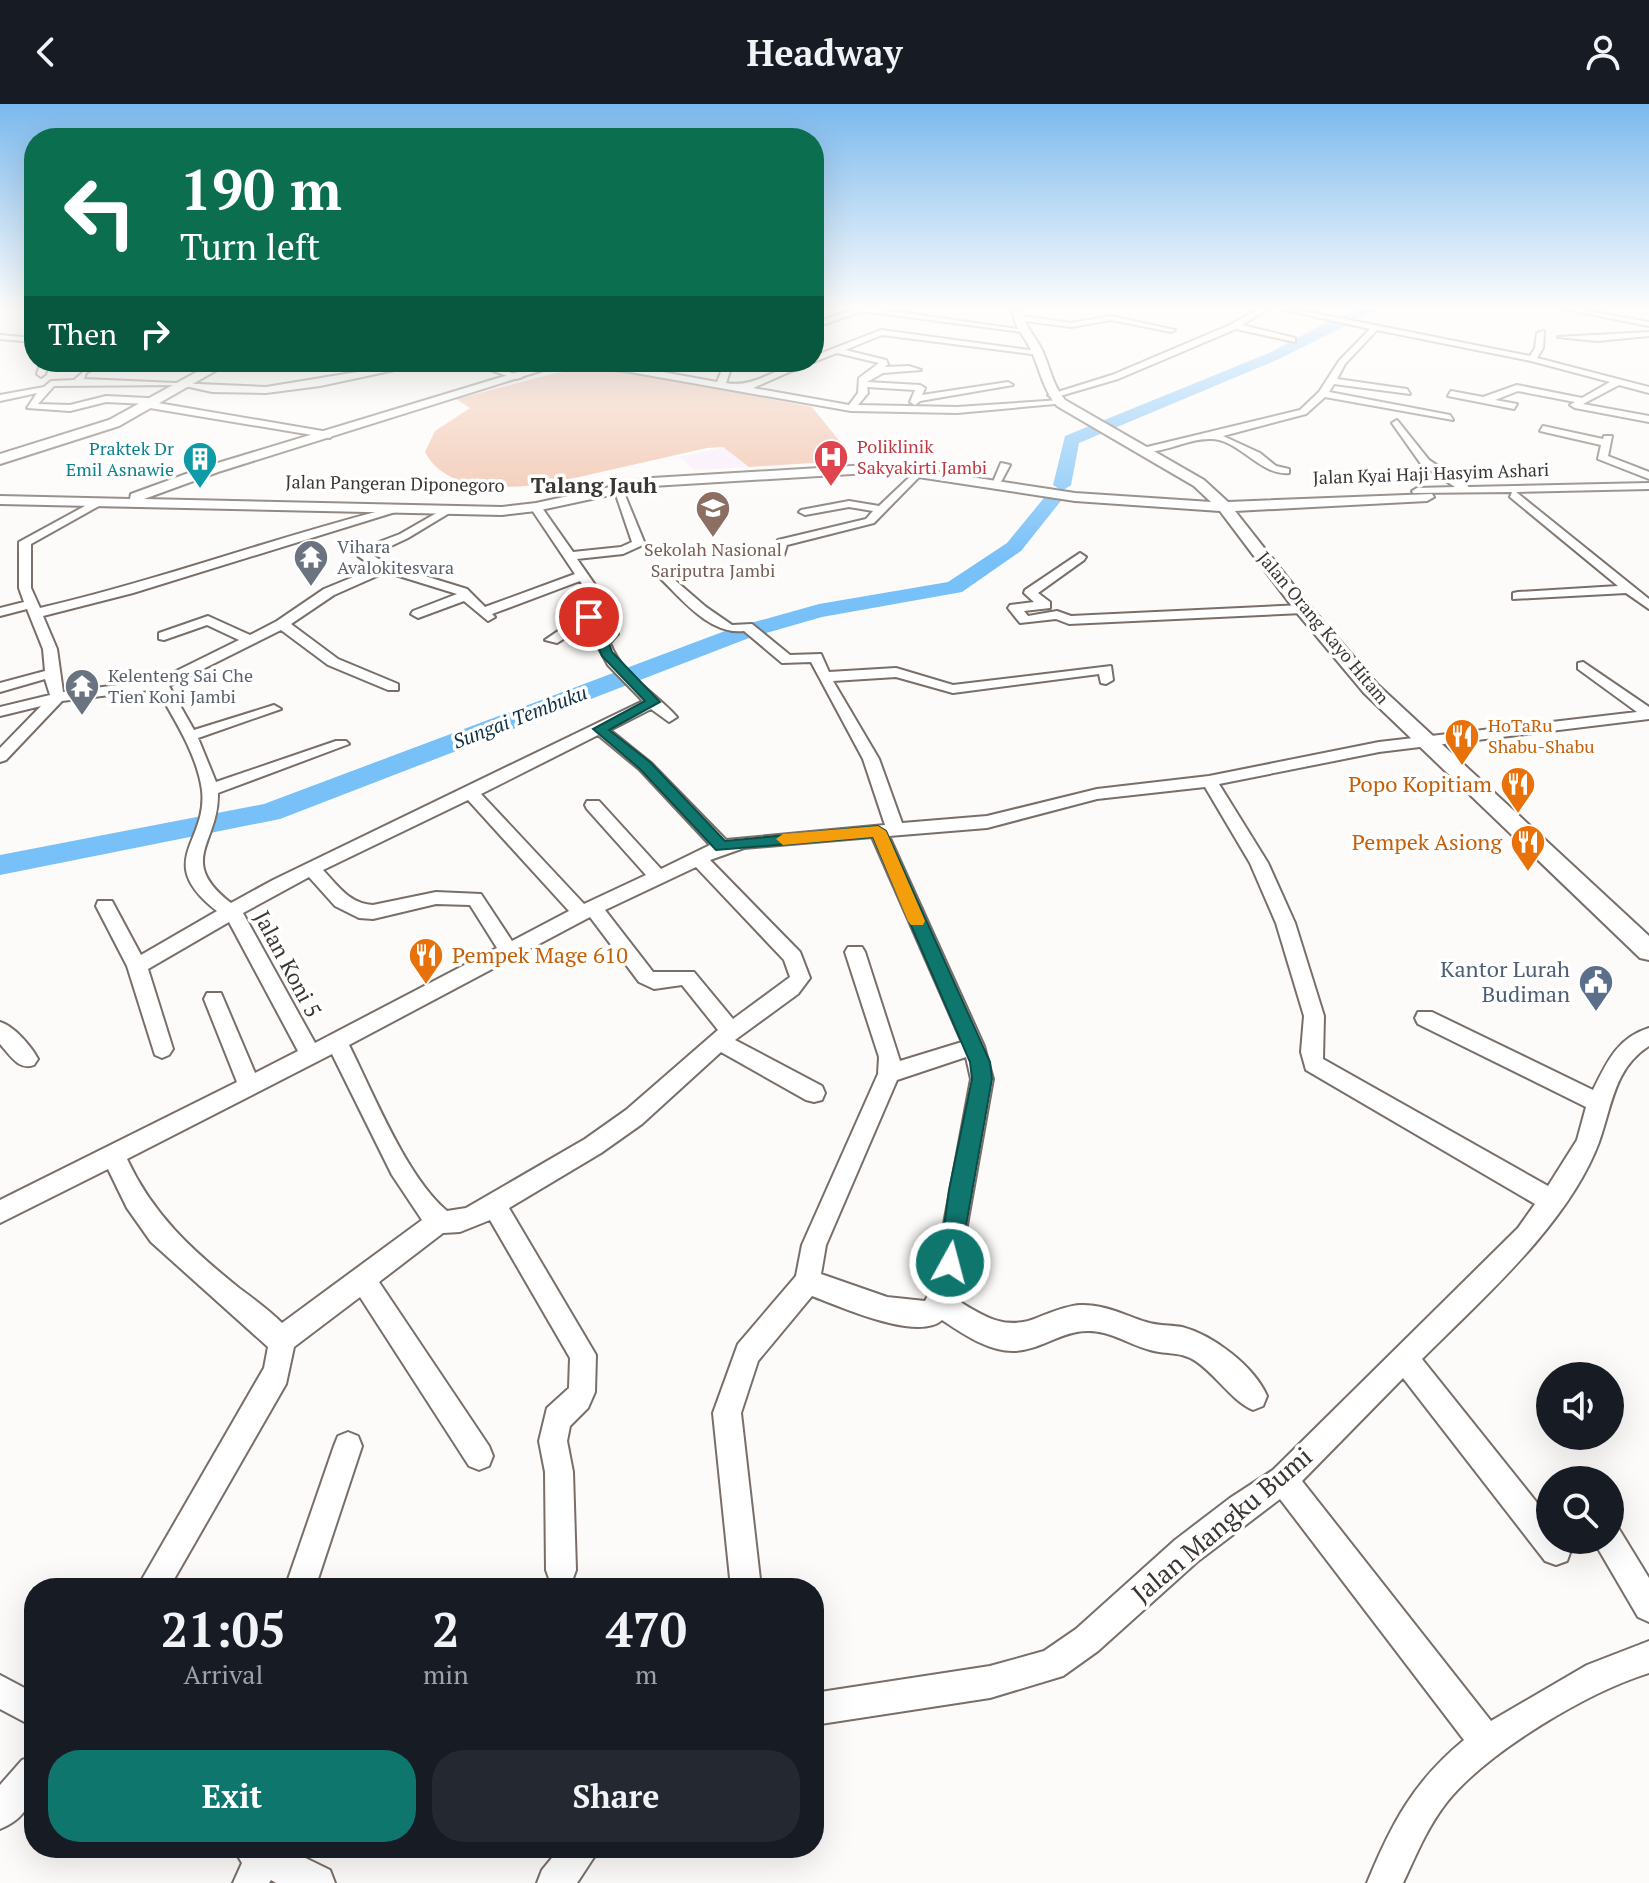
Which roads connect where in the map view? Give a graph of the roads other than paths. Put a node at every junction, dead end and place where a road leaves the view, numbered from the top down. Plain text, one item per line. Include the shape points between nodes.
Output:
1 (43, 392) edge
2 (169, 392) edge
3 (470, 392) edge
4 (766, 392) edge
5 (863, 392) edge
6 (918, 392) edge
7 (973, 392) edge
8 (1054, 392) edge
9 (1075, 392) edge
10 (1506, 392) edge
11 (1530, 392) edge
12 (1600, 392) edge
13 (1323, 394) joint
14 (1451, 394) dead end
15 (1057, 399) junction
16 (1485, 400) junction
17 (149, 403) junction
18 (914, 404) junction
19 (1514, 406) dead end
20 (1575, 406) junction
21 (851, 408) junction
22 (1450, 418) dead end
23 (1649, 419) edge
24 (1397, 423) dead end
25 (1543, 429) dead end
26 (330, 435) junction
27 (1213, 435) junction
28 (1147, 450) junction
29 (0, 457) edge
30 (1005, 465) dead end
31 (1285, 471) dead end
32 (917, 473) junction
33 (727, 475) junction
34 (1649, 476) edge
35 (997, 480) junction
36 (617, 488) junction
37 (1645, 489) edge
38 (1467, 490) junction
39 (0, 493) edge
40 (1410, 495) junction
41 (1514, 495) junction
42 (1649, 497) edge
43 (136, 498) junction
44 (0, 500) edge
45 (100, 502) junction
46 (328, 504) junction
47 (1220, 504) junction
48 (536, 507) junction
49 (399, 509) junction
50 (879, 509) junction
51 (447, 510) junction
52 (805, 512) dead end
53 (780, 552) dead end
54 (567, 556) junction
55 (1080, 557) dead end
56 (385, 568) junction
57 (662, 573) dead end
58 (581, 576) junction
59 (1628, 589) junction
60 (467, 595) junction
61 (1518, 596) dead end
62 (1649, 605) edge
63 (35, 608) junction
64 (1303, 609) junction
65 (0, 612) edge
66 (418, 614) dead end
67 (589, 617) junction
68 (282, 624) junction
69 (164, 636) dead end
70 (250, 640) junction
71 (552, 640) dead end
72 (1583, 666) dead end
73 (52, 673) junction
74 (824, 677) junction
75 (1106, 680) dead end
76 (161, 684) junction
77 (393, 687) dead end
78 (0, 688) edge
79 (58, 697) junction
80 (653, 702) junction
81 (274, 709) dead end
82 (0, 712) edge
83 (1649, 714) edge
84 (669, 717) dead end
85 (600, 729) junction
86 (189, 736) junction
87 (1424, 742) junction
88 (341, 744) dead end
89 (0, 757) edge
90 (1209, 781) junction
91 (210, 790) junction
92 (471, 793) junction
93 (593, 805) dead end
94 (887, 830) junction
95 (722, 847) junction
96 (697, 857) junction
97 (312, 868) junction
98 (657, 876) junction
99 (105, 906) dead end
100 (587, 910) junction
101 (232, 912) junction
102 (1649, 951) edge
103 (509, 952) junction
104 (855, 952) dead end
105 (137, 966) junction
106 (214, 999) dead end
107 (1425, 1018) dead end
108 (0, 1030) edge
109 (725, 1036) junction
110 (1649, 1036) edge
111 (337, 1042) junction
112 (974, 1046) junction
113 (162, 1049) dead end
114 (311, 1055) junction
115 (27, 1059) dead end
116 (889, 1074) junction
117 (250, 1086) junction
118 (814, 1093) dead end
119 (1598, 1103) junction
120 (113, 1154) junction
121 (1553, 1202) junction
122 (494, 1205) junction
123 (0, 1212) edge
124 (440, 1221) junction
125 (363, 1279) junction
126 (807, 1282) junction
127 (940, 1304) junction
128 (280, 1341) junction
129 (1404, 1358) junction
130 (1253, 1396) dead end
131 (348, 1446) dead end
132 (479, 1456) dead end
133 (1283, 1480) junction
134 (1536, 1525) edge
135 (1617, 1554) edge
136 (561, 1570) dead end
137 (158, 1578) edge
138 (303, 1578) edge
139 (745, 1578) edge
140 (1649, 1606) edge
141 (1649, 1657) edge
142 (0, 1691) edge
143 (24, 1705) edge
144 (824, 1707) edge
145 (1488, 1744) junction
146 (24, 1784) edge
147 (0, 1812) edge
148 (574, 1858) edge
149 (255, 1862) edge
150 (317, 1883) edge
151 (554, 1883) edge
152 (1385, 1883) edge

1 - 17 street via 31,407 70,408 106,399
2 - 17 highway
3 - 26 main road
4 - 21 street
5 - 21 street
6 - 18 street
7 - 18 street
8 - 15 main road
9 - 15 street
10 - 16 street
11 - 20 street
12 - 20 street
13 - 22 street
13 - 27 street via 1303,412
14 - 16 street
15 - 18 street via 970,409
15 - 28 main road, Jalan Orang Kayo Hitam
16 - 19 street
17 - 26 street
17 - 29 highway via 81,436
18 - 21 street
20 - 23 street
24 - 38 street via 1425,462
25 - 34 street via 1607,440 1602,457
26 - 43 main road
27 - 28 street
27 - 31 street
28 - 47 main road, Jalan Orang Kayo Hitam via 1199,483
30 - 35 street
32 - 33 main road, Jalan Pangeran Diponegoro via 868,469
32 - 47 main road, Jalan Pangeran Diponegoro via 1075,497
32 - 50 street
33 - 35 main road, Jalan Pangeran Diponegoro via 880,464
33 - 36 main road, Jalan Pangeran Diponegoro
33 - 46 main road, Jalan Pangeran Diponegoro via 633,479 504,505
35 - 47 main road, Jalan Pangeran Diponegoro
36 - 48 main road, Jalan Pangeran Diponegoro
36 - 54 street via 638,536 637,546
37 - 38 street, Jalan Kyai Haji Hasyim Ashari
37 - 41 street, Jalan Kyai Haji Hasyim Ashari
37 - 42 street
38 - 40 street, Jalan Kyai Haji Hasyim Ashari
39 - 43 main road, Jalan Pangeran Diponegoro
40 - 41 street, Jalan Kyai Haji Hasyim Ashari
40 - 47 main road
41 - 59 street
43 - 46 main road, Jalan Pangeran Diponegoro
44 - 45 main road, Jalan Pangeran Diponegoro
45 - 46 main road, Jalan Pangeran Diponegoro
45 - 63 street via 25,542 24,582
46 - 49 main road, Jalan Pangeran Diponegoro
47 - 64 main road, Jalan Orang Kayo Hitam
48 - 51 main road, Jalan Pangeran Diponegoro
48 - 54 street
49 - 51 main road, Jalan Pangeran Diponegoro
49 - 63 street via 108,596
50 - 52 street via 849,504
50 - 53 street via 870,521 782,543
51 - 56 street via 365,553
54 - 58 street
55 - 64 street via 1030,593 1045,605 1015,608 1025,620
56 - 60 street
56 - 68 street via 329,592
57 - 74 street via 725,626 751,629 787,660 816,657
58 - 60 street via 486,615
58 - 67 street via 603,605
59 - 61 street
59 - 62 street
60 - 66 street
63 - 65 street
63 - 73 street via 50,649
64 - 87 main road, Jalan Orang Kayo Hitam
67 - 71 street
67 - 80 street via 609,630 603,648
68 - 70 street
68 - 77 street via 333,662
69 - 70 street via 208,620
70 - 76 street
72 - 83 street
73 - 78 street
73 - 79 street
74 - 75 street via 894,673 953,689 1106,669
74 - 94 street via 871,759
76 - 79 street
76 - 86 street
79 - 82 street
79 - 89 street
80 - 84 street
80 - 85 street
81 - 86 street
83 - 87 street
85 - 92 street
85 - 95 street via 645,766
86 - 91 street
87 - 90 street
87 - 102 main road, Jalan Orang Kayo Hitam
88 - 91 street
90 - 94 street via 1097,794 987,822
90 - 121 street via 1251,844 1295,954 1314,1017 1314,1064
91 - 101 street, Jalan Koni 5 via 195,853 196,875 212,900
92 - 97 street
92 - 100 street
93 - 98 street
94 - 95 street
94 - 112 street
95 - 96 street
96 - 98 street
96 - 109 street via 799,968 800,978 791,989
97 - 101 street
97 - 103 street via 341,901 359,911 436,898 475,899
98 - 100 street
99 - 105 street
100 - 103 street
100 - 109 street via 646,977 687,977
101 - 105 street
101 - 114 street, Jalan Koni 5
103 - 111 street
104 - 116 street via 890,1057
105 - 113 street
106 - 117 street
107 - 119 street
108 - 115 street
109 - 118 street
109 - 122 street via 634,1117
110 - 119 street, Jalan Mangku Bumi via 1619,1059
111 - 114 street
111 - 124 street via 397,1161
112 - 116 street
112 - 127 street via 982,1079
114 - 117 street
116 - 126 street via 814,1245
117 - 120 street
119 - 121 street, Jalan Mangku Bumi via 1588,1141
120 - 123 street
120 - 128 street via 150,1227
121 - 129 street, Jalan Mangku Bumi via 1527,1236
122 - 124 street via 453,1223
122 - 136 street via 583,1355 579,1401 557,1418 553,1441 559,1472
124 - 125 street
125 - 128 street
125 - 132 street
126 - 127 street via 887,1310 931,1314
126 - 139 street via 747,1353 727,1413
127 - 130 street via 1007,1338 1025,1337 1078,1317 1185,1341 1223,1366
128 - 137 street via 276,1374
129 - 133 street, Jalan Mangku Bumi
129 - 134 street
131 - 138 street
133 - 144 street, Jalan Mangku Bumi via 1186,1551 1052,1665 990,1682
133 - 145 street
135 - 140 street
141 - 145 street via 1624,1662
142 - 143 street
145 - 152 street via 1438,1786
146 - 147 street
148 - 151 street
149 - 150 street

